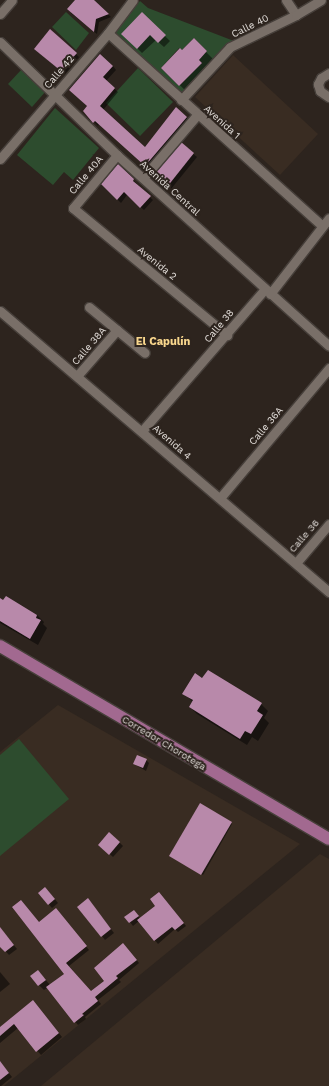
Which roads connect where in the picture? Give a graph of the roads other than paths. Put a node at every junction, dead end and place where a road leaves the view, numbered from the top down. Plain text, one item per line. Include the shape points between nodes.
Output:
1 (12, 0) edge
2 (133, 0) edge
3 (286, 0) edge
4 (321, 0) edge
5 (0, 14) edge
6 (296, 15) junction
7 (108, 33) junction
8 (0, 42) edge
9 (329, 73) edge
10 (54, 95) junction
11 (329, 97) edge
12 (181, 100) junction
13 (197, 115) junction
14 (117, 155) junction
15 (0, 158) edge
16 (143, 178) junction
17 (73, 208) joint
18 (329, 218) edge
19 (322, 226) junction
20 (268, 291) junction
21 (90, 307) dead end
22 (0, 311) edge
23 (117, 330) junction
24 (227, 334) junction
25 (329, 346) edge
26 (145, 353) dead end
27 (329, 368) edge
28 (77, 376) junction
29 (142, 431) junction
30 (220, 498) junction
31 (329, 524) edge
32 (296, 563) junction
33 (329, 592) edge
34 (0, 646) edge
35 (329, 839) edge

1 - 5 street
2 - 7 street, Calle 42
3 - 6 street
4 - 6 street, Calle 40
6 - 12 street, Calle 40 via 230,48
7 - 10 street, Calle 42
7 - 12 street, Avenida 1
8 - 10 street, Avenida Central
9 - 11 street via 321,78 318,84 320,91
10 - 14 street, Avenida Central
10 - 15 street, Calle 42
12 - 13 street, Avenida 1
13 - 16 street
13 - 19 street, Avenida 1
14 - 16 street, Avenida Central
14 - 17 street, Calle 40A
16 - 20 street, Avenida Central
17 - 24 street, Avenida 2
18 - 19 street, Calle 38
19 - 20 street, Calle 38
20 - 24 street, Calle 38
20 - 25 street, Avenida Central
21 - 23 street
22 - 28 street, Avenida 4
23 - 26 street
23 - 28 street, Calle 38A
24 - 29 street, Calle 38
27 - 30 street, Calle 36A
28 - 29 street, Avenida 4
29 - 30 street, Avenida 4
30 - 32 street, Avenida 4
31 - 32 street, Calle 36
32 - 33 street, Avenida 4
34 - 35 main road, Corredor Chorotega

